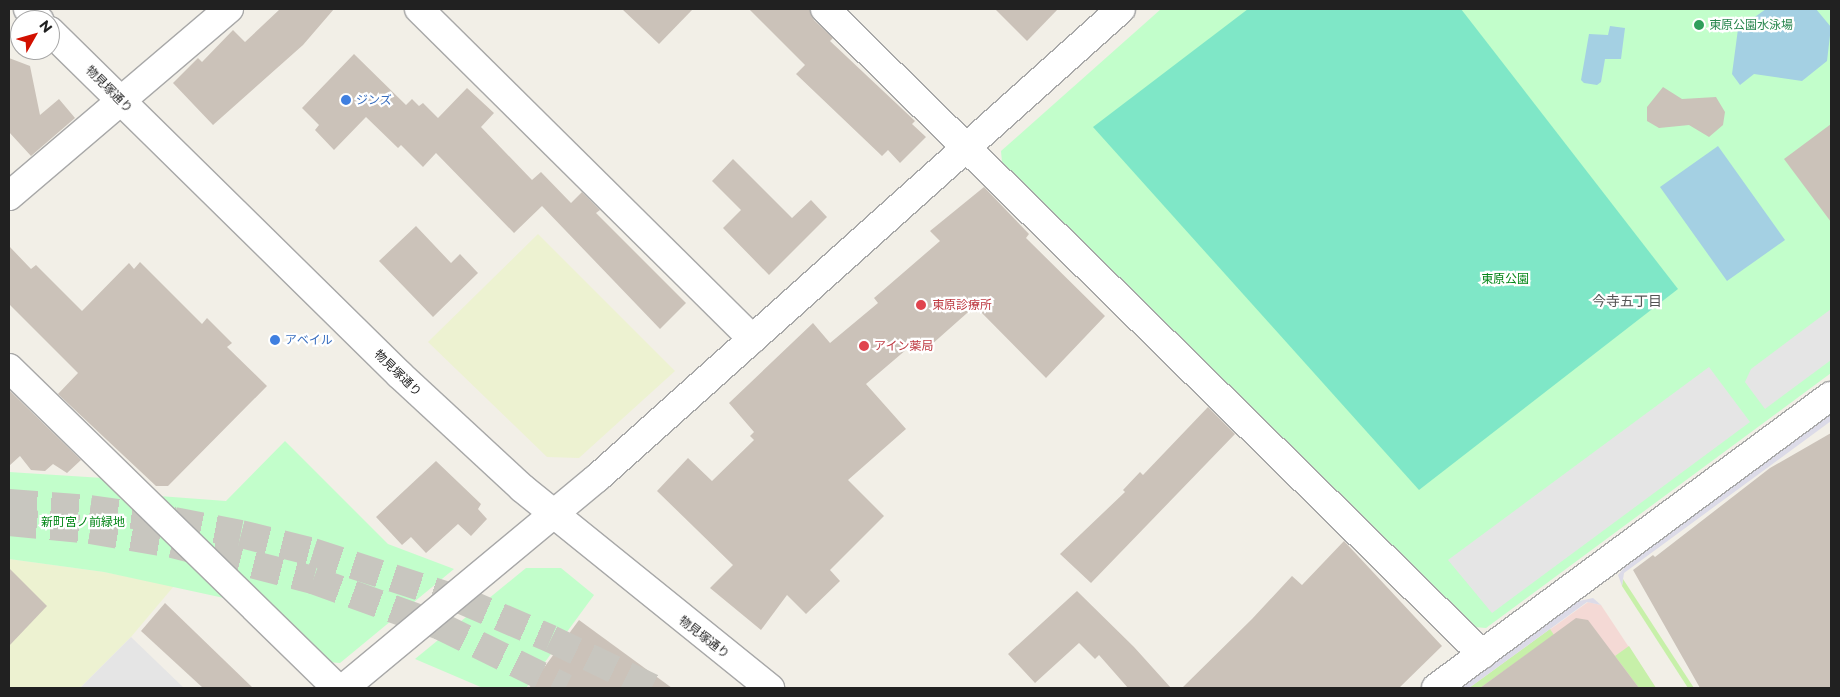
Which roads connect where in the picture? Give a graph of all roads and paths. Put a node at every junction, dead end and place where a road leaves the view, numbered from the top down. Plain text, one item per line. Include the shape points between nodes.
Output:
1 (229, 9) edge
2 (419, 9) edge
3 (825, 9) edge
4 (1121, 9) edge
5 (60, 41) edge
6 (119, 100) junction
7 (966, 147) junction
8 (9, 196) edge
9 (752, 339) junction
10 (10, 372) edge
11 (1831, 396) edge
12 (554, 515) junction
13 (1482, 654) junction
14 (336, 688) edge
15 (344, 688) edge
16 (770, 688) edge
17 (1436, 688) edge

1 - 6 street
2 - 9 street
3 - 7 street
4 - 7 street
5 - 6 street, 物見塚通り
6 - 8 street
6 - 12 street, 物見塚通り via 400,375
7 - 9 street
7 - 13 street
9 - 12 street
10 - 14 street
11 - 13 street
12 - 15 street
12 - 16 street, 物見塚通り
13 - 17 street

